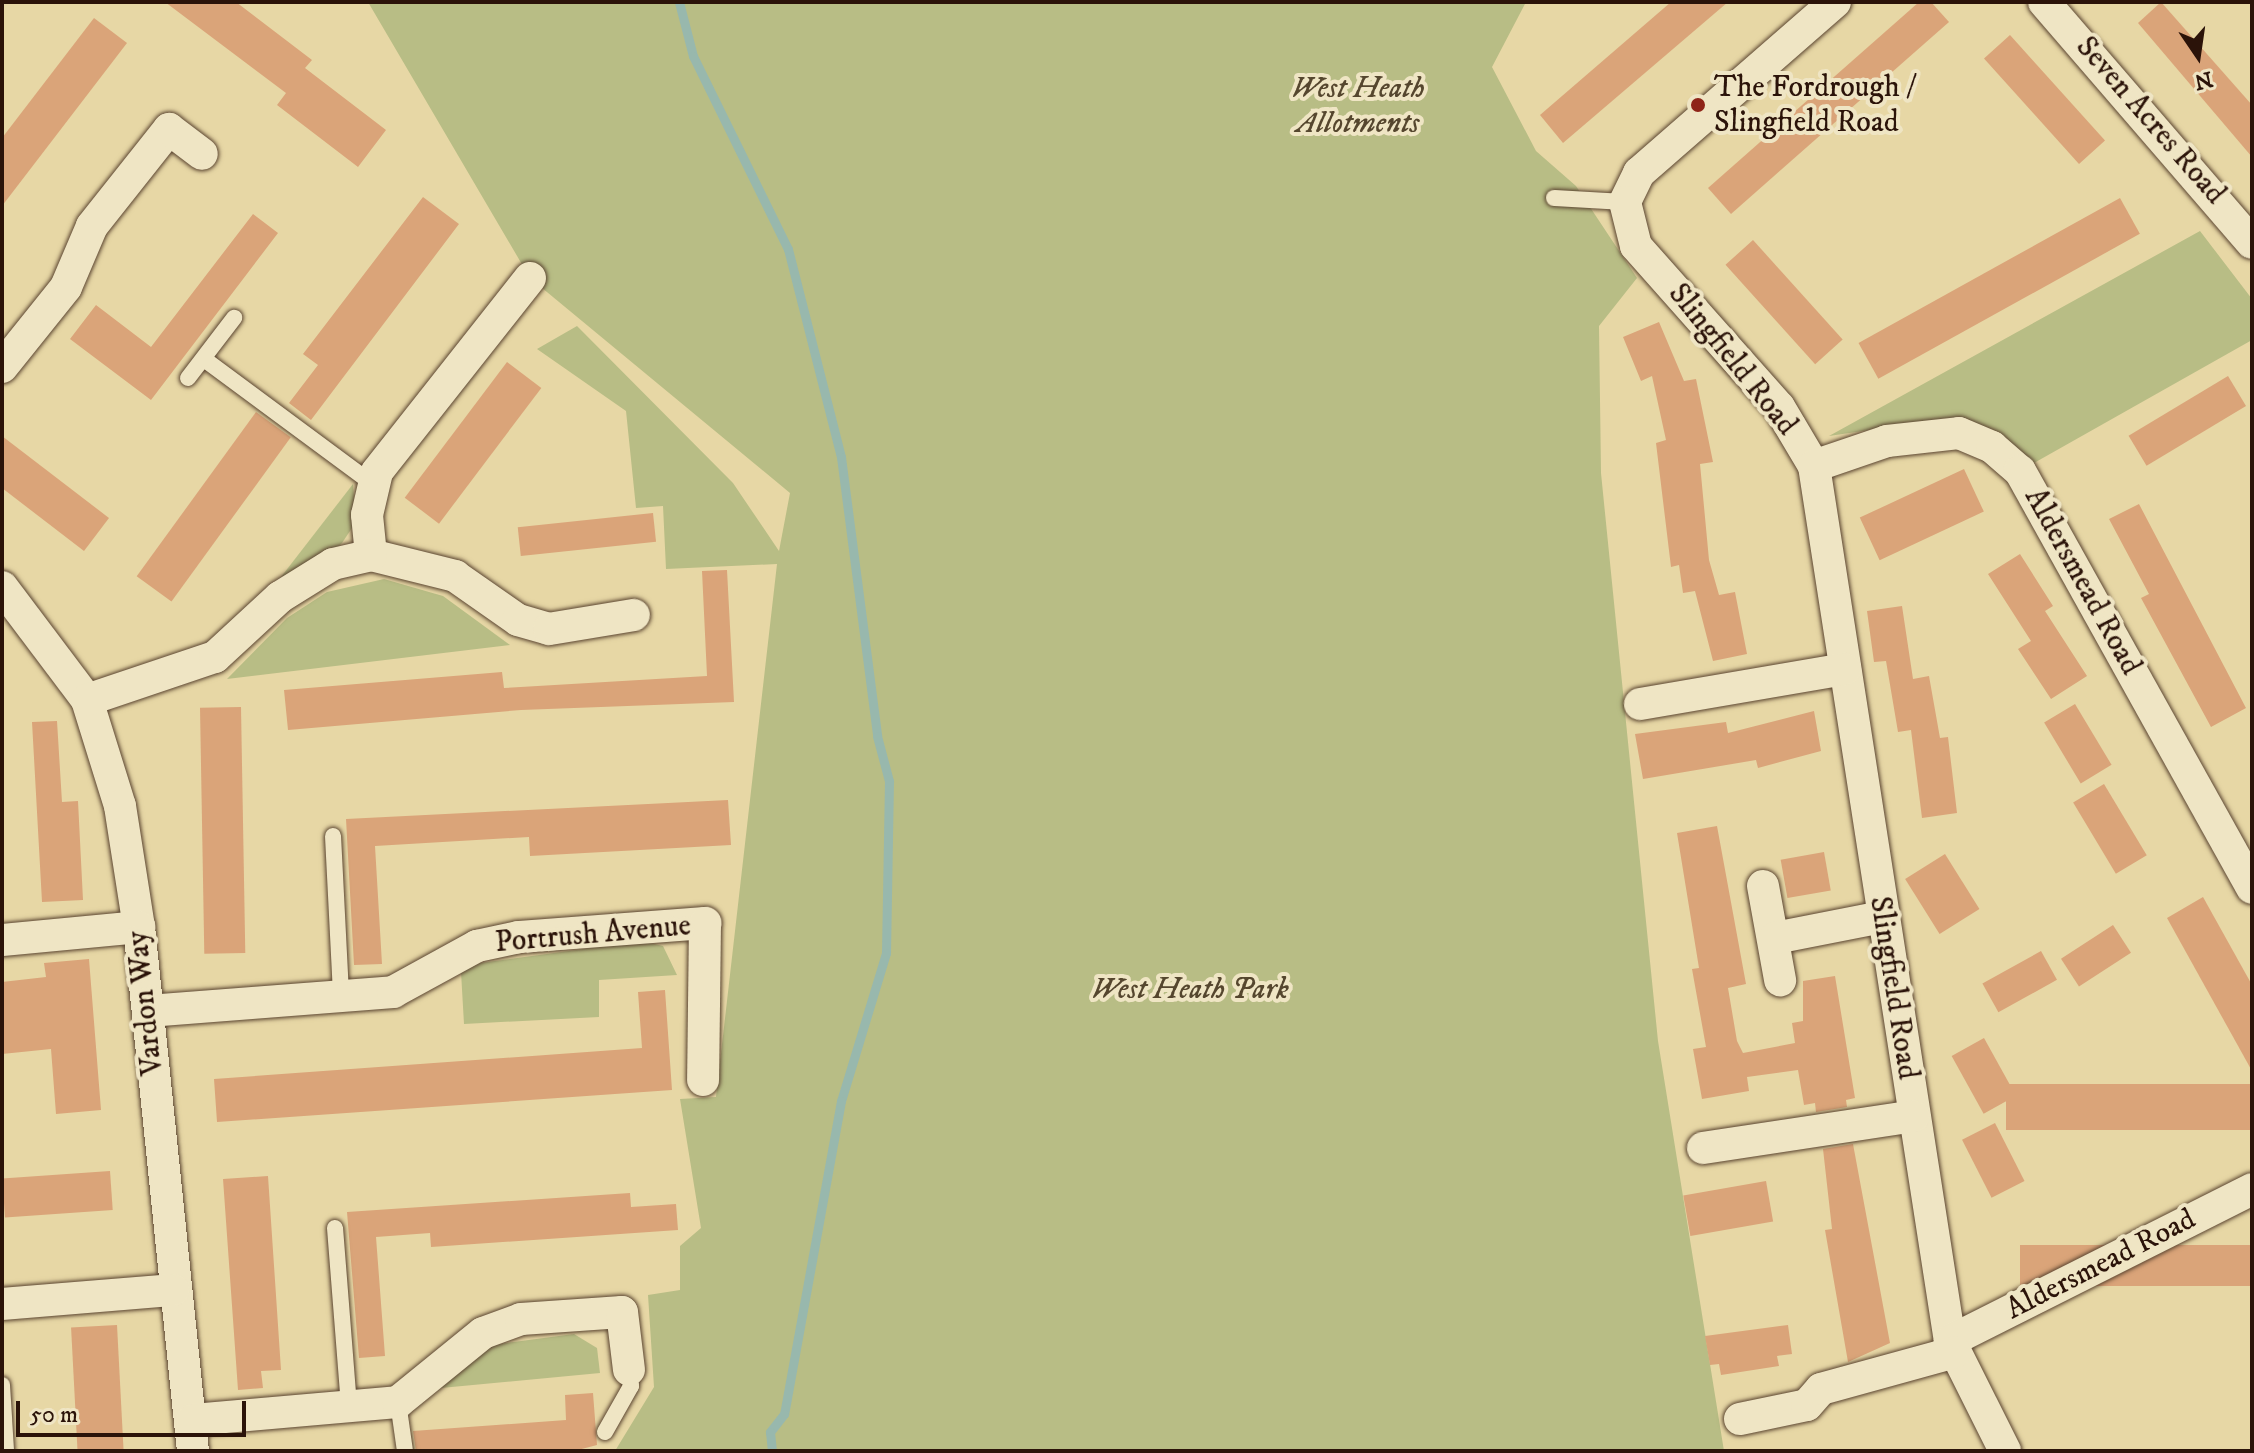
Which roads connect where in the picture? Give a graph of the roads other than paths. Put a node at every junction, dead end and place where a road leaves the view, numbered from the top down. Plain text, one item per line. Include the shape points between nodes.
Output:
1 (1835, 2) edge
2 (2044, 2) edge
3 (202, 154) dead end
4 (1554, 198) dead end
5 (1625, 202) junction
6 (2252, 243) edge
7 (530, 278) dead end
8 (234, 318) dead end
9 (204, 359) junction
10 (2, 367) edge
11 (188, 378) dead end
12 (1814, 466) junction
13 (374, 485) junction
14 (371, 555) junction
15 (2, 587) edge
16 (634, 615) dead end
17 (1845, 669) junction
18 (87, 700) junction
19 (1640, 704) dead end
20 (333, 836) dead end
21 (1763, 886) dead end
22 (2252, 888) edge
23 (1882, 917) junction
24 (139, 927) junction
25 (1775, 938) junction
26 (2, 940) edge
27 (1780, 980) dead end
28 (341, 996) junction
29 (148, 1011) junction
30 (703, 1080) dead end
31 (1914, 1116) junction
32 (1703, 1148) dead end
33 (2252, 1189) edge
34 (335, 1228) dead end
35 (173, 1290) junction
36 (2, 1304) edge
37 (1953, 1346) junction
38 (629, 1370) joint
39 (2, 1385) edge
40 (398, 1402) junction
41 (349, 1406) junction
42 (1740, 1419) dead end
43 (605, 1432) dead end
44 (192, 1436) edge
45 (6, 1451) edge
46 (405, 1451) edge
47 (2005, 1451) edge

1 - 5 street via 1639,173
2 - 6 street, Seven Acres Road
3 - 10 street via 169,129 92,226 66,287
4 - 5 lane
5 - 12 street, Slingfield Road via 1636,246 1779,407
7 - 13 street via 413,421
8 - 9 lane
9 - 11 lane
9 - 13 lane
12 - 17 street, Slingfield Road
12 - 22 street, Aldersmead Road via 1887,441 1959,433 1992,447 2020,471
13 - 14 street via 367,515
14 - 16 street via 455,576 518,620 549,629
14 - 18 street via 333,564 280,597 215,657
15 - 18 street, Vardon Way
17 - 19 street
17 - 23 street, Slingfield Road
18 - 24 street, Vardon Way via 120,806
20 - 28 lane
21 - 25 street
23 - 25 street
23 - 31 street, Slingfield Road
24 - 26 street
24 - 29 street, Vardon Way
25 - 27 street
28 - 29 street, Portrush Avenue
28 - 30 street, Portrush Avenue via 393,992 477,946 519,937 705,923
29 - 35 street, Vardon Way
31 - 32 street, Slingfield Road
31 - 37 street, Slingfield Road
33 - 37 street, Aldersmead Road
34 - 41 lane
35 - 36 street
35 - 44 street, Vardon Way
37 - 42 street via 1821,1389 1807,1405
37 - 47 street, Slingfield Road
38 - 40 street via 622,1312 521,1319 483,1333
38 - 43 lane via 631,1386
39 - 45 lane
40 - 41 street
40 - 46 lane
41 - 44 street

